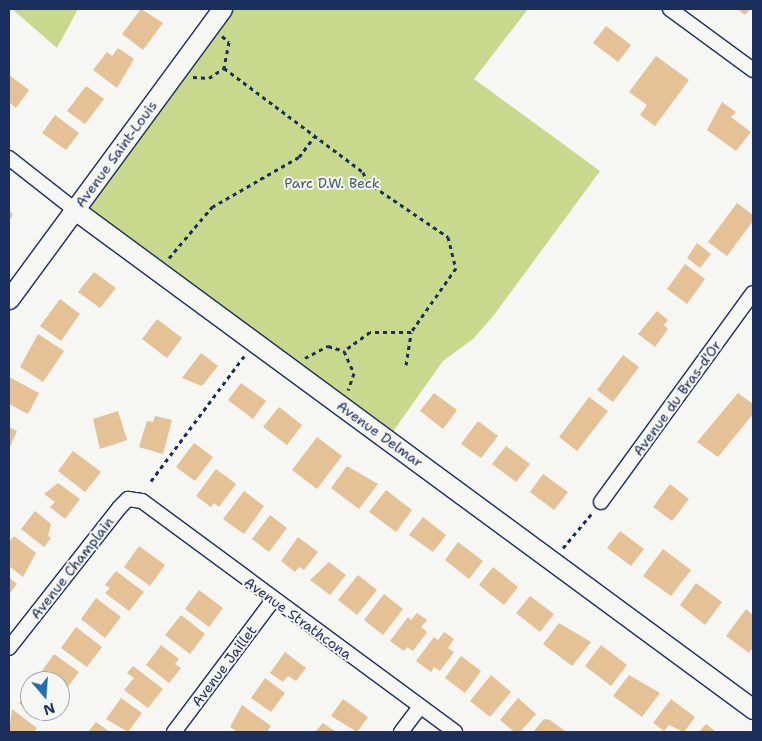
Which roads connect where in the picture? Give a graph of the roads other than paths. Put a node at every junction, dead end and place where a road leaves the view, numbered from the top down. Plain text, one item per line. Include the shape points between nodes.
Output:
1 (222, 9) edge
2 (670, 9) edge
3 (753, 70) edge
4 (9, 158) edge
5 (75, 210) junction
6 (753, 294) edge
7 (9, 299) edge
8 (142, 501) joint
9 (601, 502) road end
10 (273, 600) junction
11 (9, 648) edge
12 (420, 707) junction
13 (753, 708) edge
14 (174, 732) edge
15 (401, 732) edge
16 (455, 732) edge

1 - 5 street, Avenue Saint-Louis
2 - 3 street
4 - 5 street, Avenue Delmar
5 - 7 street, Avenue Saint-Louis
5 - 13 street, Avenue Delmar
6 - 9 street, Avenue du Bras-d'Or
8 - 10 street, Avenue Strathcona
8 - 11 street, Avenue Champlain via 128,499 119,508
10 - 12 street, Avenue Strathcona
10 - 14 street, Avenue Jaillet
12 - 15 street
12 - 16 street, Avenue Strathcona

